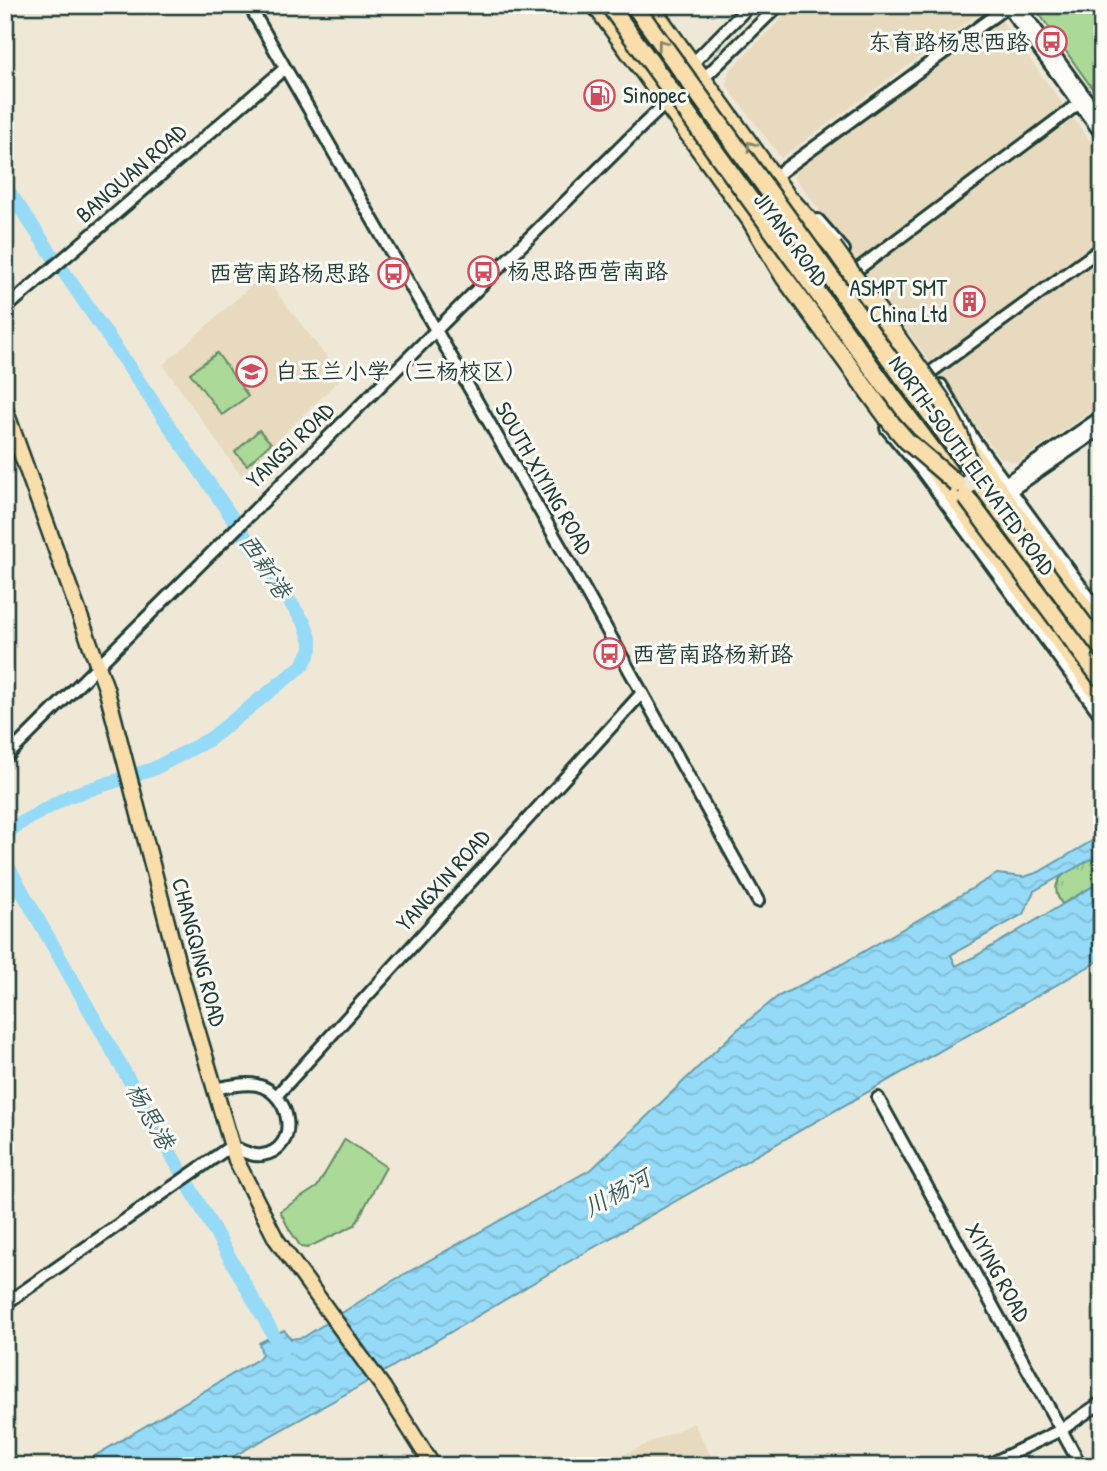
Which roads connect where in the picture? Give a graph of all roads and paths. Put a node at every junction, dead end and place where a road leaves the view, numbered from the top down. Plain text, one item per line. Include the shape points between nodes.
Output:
1 (248, 5) edge
2 (594, 5) edge
3 (609, 5) edge
4 (634, 5) edge
5 (650, 5) edge
6 (750, 5) edge
7 (779, 5) edge
8 (1010, 6) edge
9 (693, 63) junction
10 (284, 69) junction
11 (703, 79) junction
12 (1082, 101) junction
13 (665, 104) junction
14 (1102, 120) edge
15 (1102, 135) edge
16 (774, 177) junction
17 (792, 201) junction
18 (752, 223) junction
19 (1102, 248) edge
20 (858, 269) junction
21 (5, 309) edge
22 (435, 331) junction
23 (931, 372) junction
24 (5, 410) edge
25 (1102, 416) edge
26 (1102, 428) edge
27 (972, 472) junction
28 (957, 484) junction
29 (1005, 492) junction
30 (966, 515) junction
31 (1102, 615) edge
32 (1102, 630) edge
33 (1102, 649) edge
34 (98, 665) junction
35 (1102, 680) edge
36 (641, 694) junction
37 (1102, 701) edge
38 (1102, 717) edge
39 (5, 758) edge
40 (758, 901) dead end
41 (214, 1089) junction
42 (277, 1095) junction
43 (878, 1098) dead end
44 (231, 1146) junction
45 (5, 1304) edge
46 (1102, 1402) edge
47 (1061, 1430) junction
48 (429, 1460) edge
49 (986, 1466) edge
50 (1081, 1466) edge

1 - 10 street, SOUTH XIYING ROAD
2 - 13 main road, JIYANG ROAD
3 - 28 highway, NORTH-SOUTH ELEVATED ROAD, bridge
27 -> 4 highway, NORTH-SOUTH ELEVATED ROAD, bridge
5 - 9 main road, JIYANG ROAD
6 - 9 street
7 - 11 street
8 - 12 street
8 - 16 street
9 - 11 main road, JIYANG ROAD
9 - 13 street
10 - 21 street, BANQUAN ROAD
10 - 22 street, SOUTH XIYING ROAD
11 - 13 street
16 -> 11 main road, JIYANG ROAD
12 - 14 street
12 - 15 street
12 - 20 street
13 - 18 main road, JIYANG ROAD
13 - 22 street, YANGSI ROAD
16 - 17 main road, JIYANG ROAD
17 - 20 street via 831,232
17 - 27 highway, bridge via 833,247 941,399
17 - 29 main road, JIYANG ROAD
18 - 28 highway, bridge via 784,277 892,424
18 - 30 main road, JIYANG ROAD
18 - 38 street via 779,282
19 - 23 street
20 - 23 street
22 - 34 street, YANGSI ROAD
22 - 36 street, SOUTH XIYING ROAD
23 - 29 street
24 - 34 main road, CHANGQING ROAD
25 - 29 street
26 - 29 street
27 - 33 highway, NORTH-SOUTH ELEVATED ROAD, bridge
28 - 35 highway, NORTH-SOUTH ELEVATED ROAD, bridge
29 - 30 street
29 - 31 street
29 - 32 main road, JIYANG ROAD
30 - 37 main road, JIYANG ROAD
34 - 39 street, YANGSI ROAD
34 - 41 main road, CHANGQING ROAD
36 - 40 street, SOUTH XIYING ROAD
36 - 42 street, YANGXIN ROAD
41 - 42 street via 253,1084
41 - 44 main road, CHANGQING ROAD
42 - 44 street via 288,1118 282,1142 263,1155
43 - 47 street, XIYING ROAD
44 - 45 street
44 - 48 main road, CHANGQING ROAD via 276,1239 383,1387
46 - 47 street
47 - 49 street
47 - 50 street, XIYING ROAD

